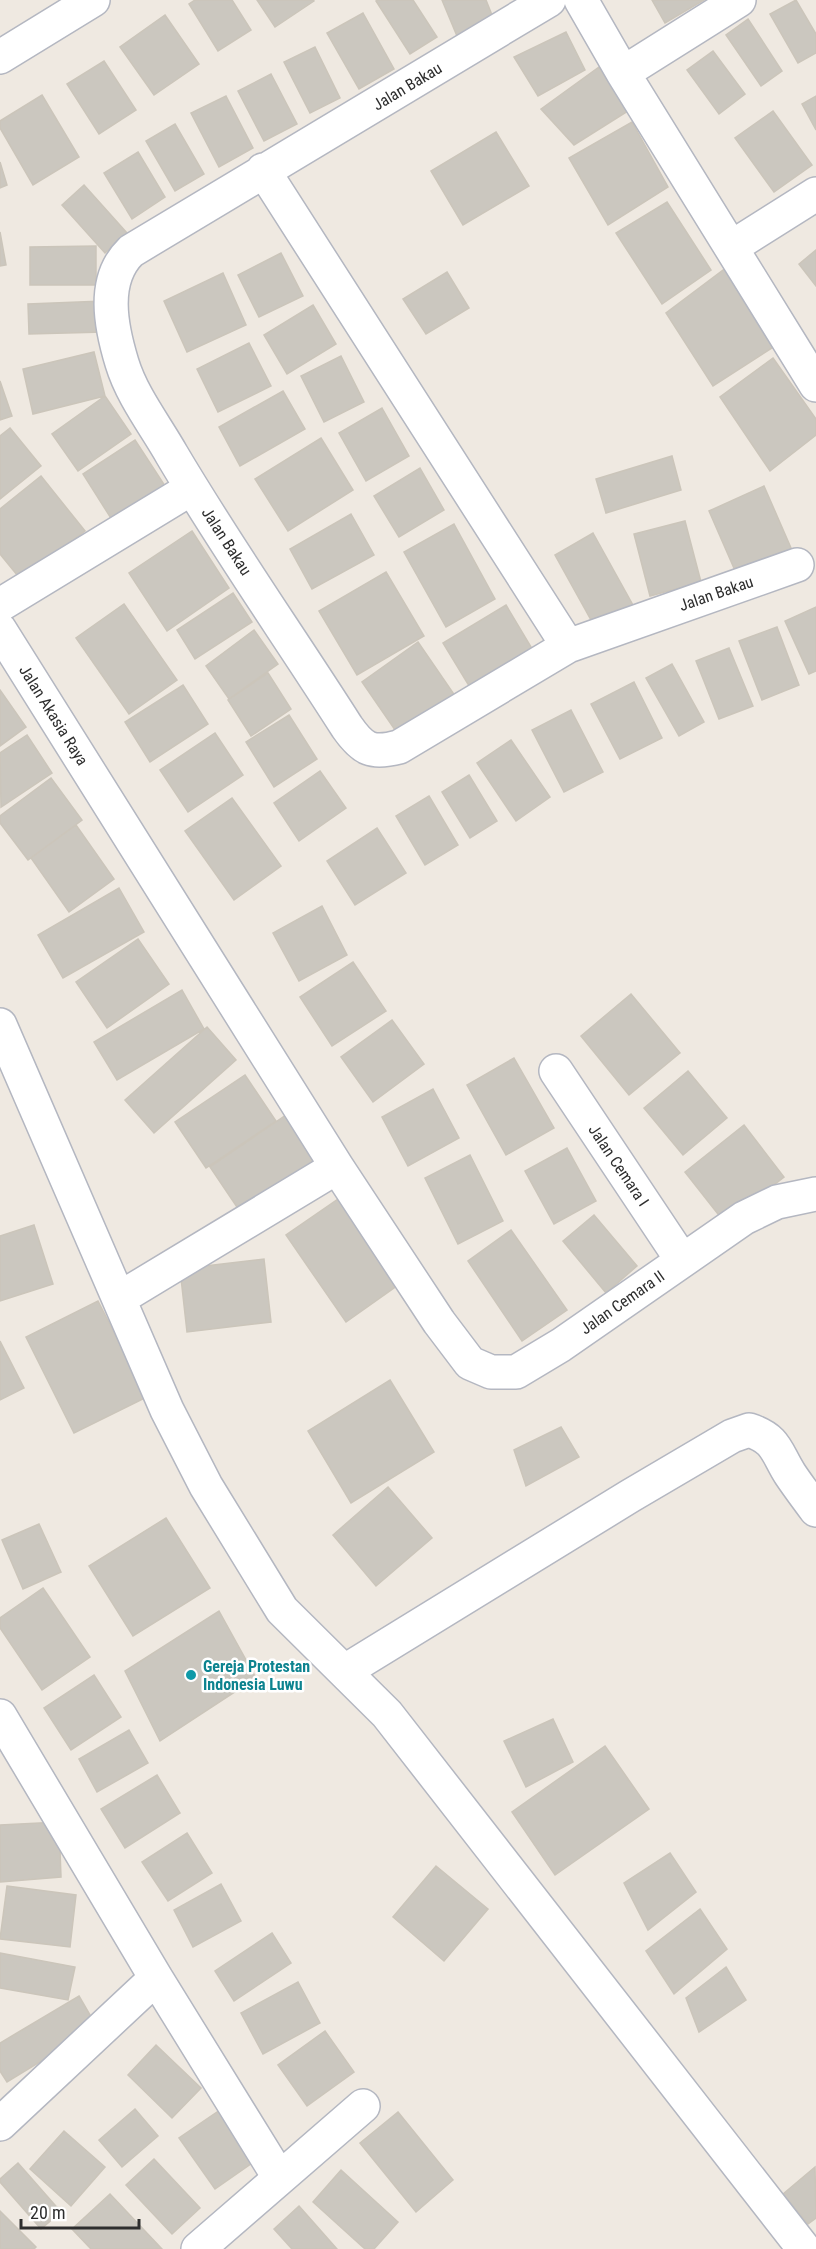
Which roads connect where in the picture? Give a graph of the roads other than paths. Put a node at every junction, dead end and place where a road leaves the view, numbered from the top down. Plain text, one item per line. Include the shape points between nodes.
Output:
1 (93, 0) edge
2 (549, 0) edge
3 (581, 0) edge
4 (739, 0) edge
5 (0, 56) edge
6 (623, 73) junction
7 (263, 170) junction
8 (816, 194) edge
9 (732, 246) junction
10 (816, 385) edge
11 (192, 488) junction
12 (797, 565) dead end
13 (0, 605) edge
14 (0, 630) edge
15 (568, 646) junction
16 (0, 1025) edge
17 (556, 1071) dead end
18 (337, 1167) junction
19 (816, 1194) edge
20 (682, 1260) junction
21 (120, 1298) junction
22 (816, 1510) edge
23 (345, 1671) junction
24 (0, 1716) edge
25 (156, 1978) junction
26 (363, 2106) dead end
27 (0, 2124) edge
28 (279, 2177) junction
29 (198, 2249) edge
30 (804, 2249) edge

1 - 5 street
2 - 7 street, Jalan Bakau
3 - 6 street
4 - 6 street
6 - 9 street
7 - 11 street, Jalan Bakau via 138,245 126,256 112,285 116,339 130,383
7 - 15 street
8 - 9 street
9 - 10 street
11 - 13 street
11 - 15 street, Jalan Bakau via 347,727 365,748 399,747
12 - 15 street, Jalan Bakau
14 - 18 street, Jalan Akasia Raya
16 - 21 street
17 - 20 street, Jalan Cemara I
18 - 20 street, Jalan Cemara II via 439,1322 470,1363 491,1372 516,1372
18 - 21 street
19 - 20 street, Jalan Cemara II via 766,1207
21 - 23 street via 167,1410 206,1486 282,1610
22 - 23 street via 776,1446 764,1435 749,1430 630,1496
23 - 30 street via 387,1714
24 - 25 street
25 - 27 street
25 - 28 street
26 - 28 street
28 - 29 street

